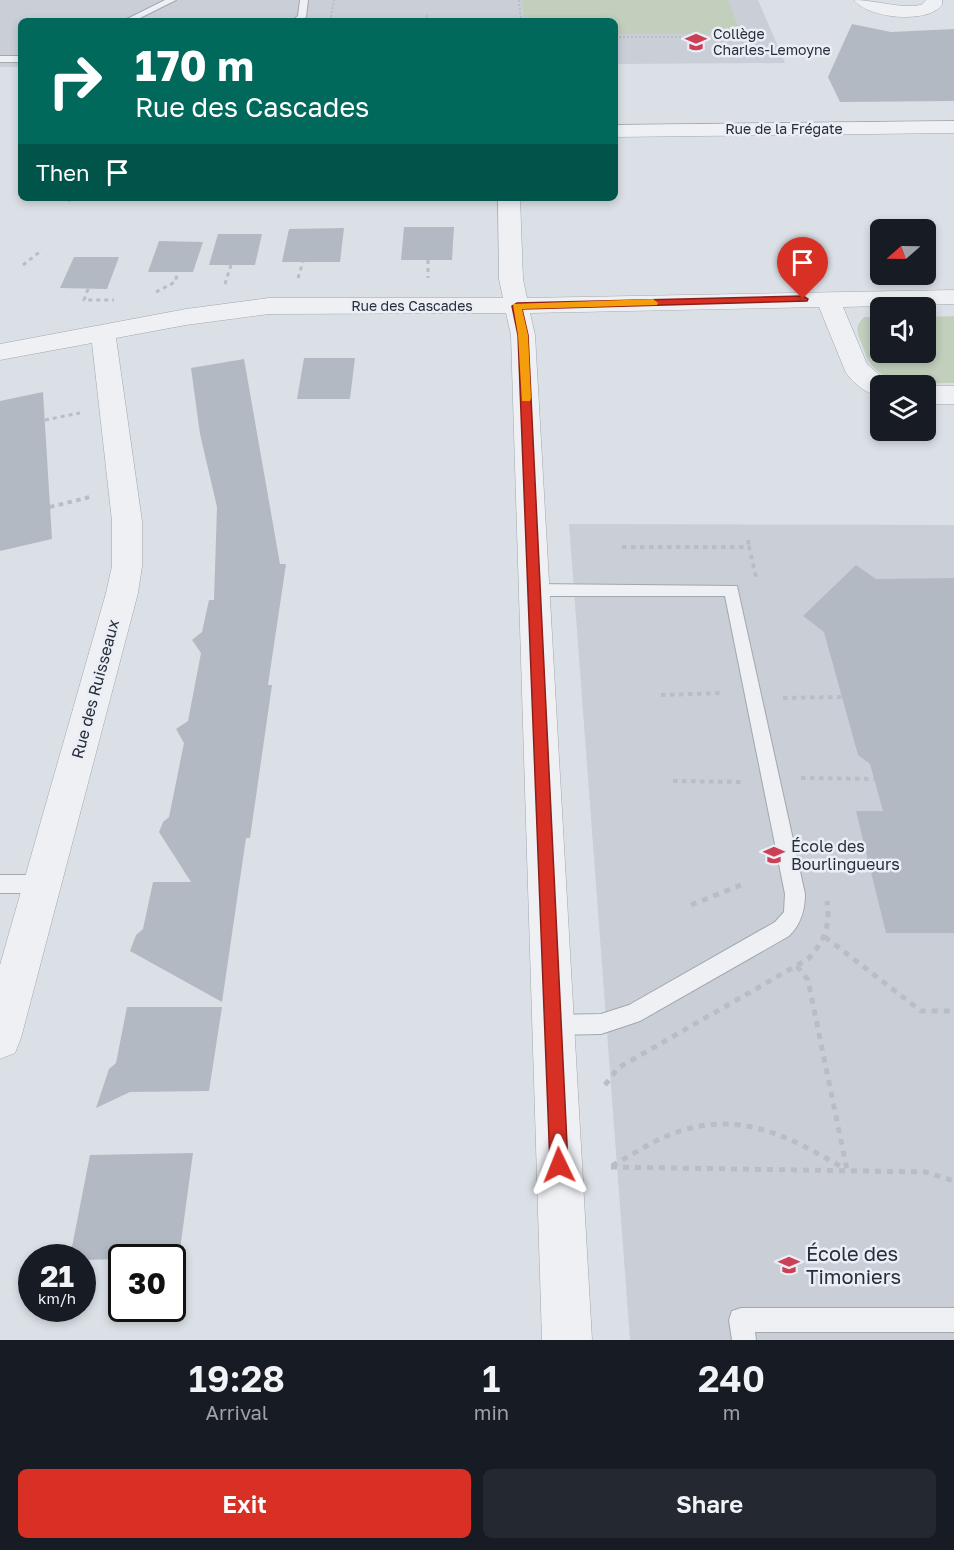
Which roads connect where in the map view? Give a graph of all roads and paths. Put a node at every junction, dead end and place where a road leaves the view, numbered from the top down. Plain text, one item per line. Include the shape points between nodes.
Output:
1 (172, 0) edge
2 (304, 0) edge
3 (334, 0) edge
4 (519, 0) edge
5 (862, 0) edge
6 (934, 0) edge
7 (427, 14) dead end
8 (133, 18) edge
9 (300, 18) edge
10 (331, 18) edge
11 (426, 18) edge
12 (521, 18) edge
13 (618, 37) edge
14 (708, 37) dead end
15 (18, 58) edge
16 (0, 59) edge
17 (954, 127) edge
18 (618, 131) edge
19 (509, 201) edge
20 (42, 250) dead end
21 (23, 265) dead end
22 (87, 289) dead end
23 (954, 297) edge
24 (827, 298) junction
25 (120, 300) dead end
26 (517, 306) junction
27 (103, 333) junction
28 (0, 352) edge
29 (870, 381) edge
30 (936, 395) edge
31 (954, 395) edge
32 (748, 540) dead end
33 (749, 547) dead end
34 (534, 590) junction
35 (728, 693) dead end
36 (661, 695) dead end
37 (842, 697) dead end
38 (783, 698) dead end
39 (800, 778) dead end
40 (874, 779) dead end
41 (673, 781) dead end
42 (743, 782) dead end
43 (0, 884) edge
44 (42, 884) junction
45 (741, 885) dead end
46 (691, 905) dead end
47 (825, 937) dead end
48 (796, 966) dead end
49 (954, 1011) edge
50 (553, 1025) junction
51 (0, 1038) edge
52 (847, 1171) junction
53 (954, 1181) edge
54 (954, 1320) edge
55 (567, 1340) edge
56 (744, 1340) edge

1 - 8 lane
2 - 9 lane
3 - 10 path
4 - 12 path
5 - 6 street via 871,7 896,11 928,9
7 - 11 path
13 - 14 path
15 - 16 lane
17 - 18 street, Rue de la Frégate
19 - 26 street via 511,279
20 - 21 path
22 - 25 path via 84,300
23 - 24 street, Rue des Cascades
24 - 26 street, Rue des Cascades
24 - 29 street via 855,367
26 - 27 street, Rue des Cascades via 269,306
26 - 34 street via 523,335
27 - 28 street, Rue des Cascades
27 - 44 street, Rue des Ruisseaux via 128,520 126,566 122,593
30 - 31 street
32 - 33 path
34 - 50 street
34 - 50 lane via 732,590 795,894 795,911 782,929 633,1014 601,1024
35 - 36 path
37 - 38 path
39 - 40 path
41 - 42 path
43 - 44 lane
44 - 51 street, Rue des Ruisseaux
45 - 46 path
47 - 49 path via 921,1011
48 - 52 path via 808,980
50 - 55 street
52 - 52 path via 768,1129 719,1122 675,1132 611,1167
52 - 53 path via 925,1172
54 - 56 lane via 741,1320

